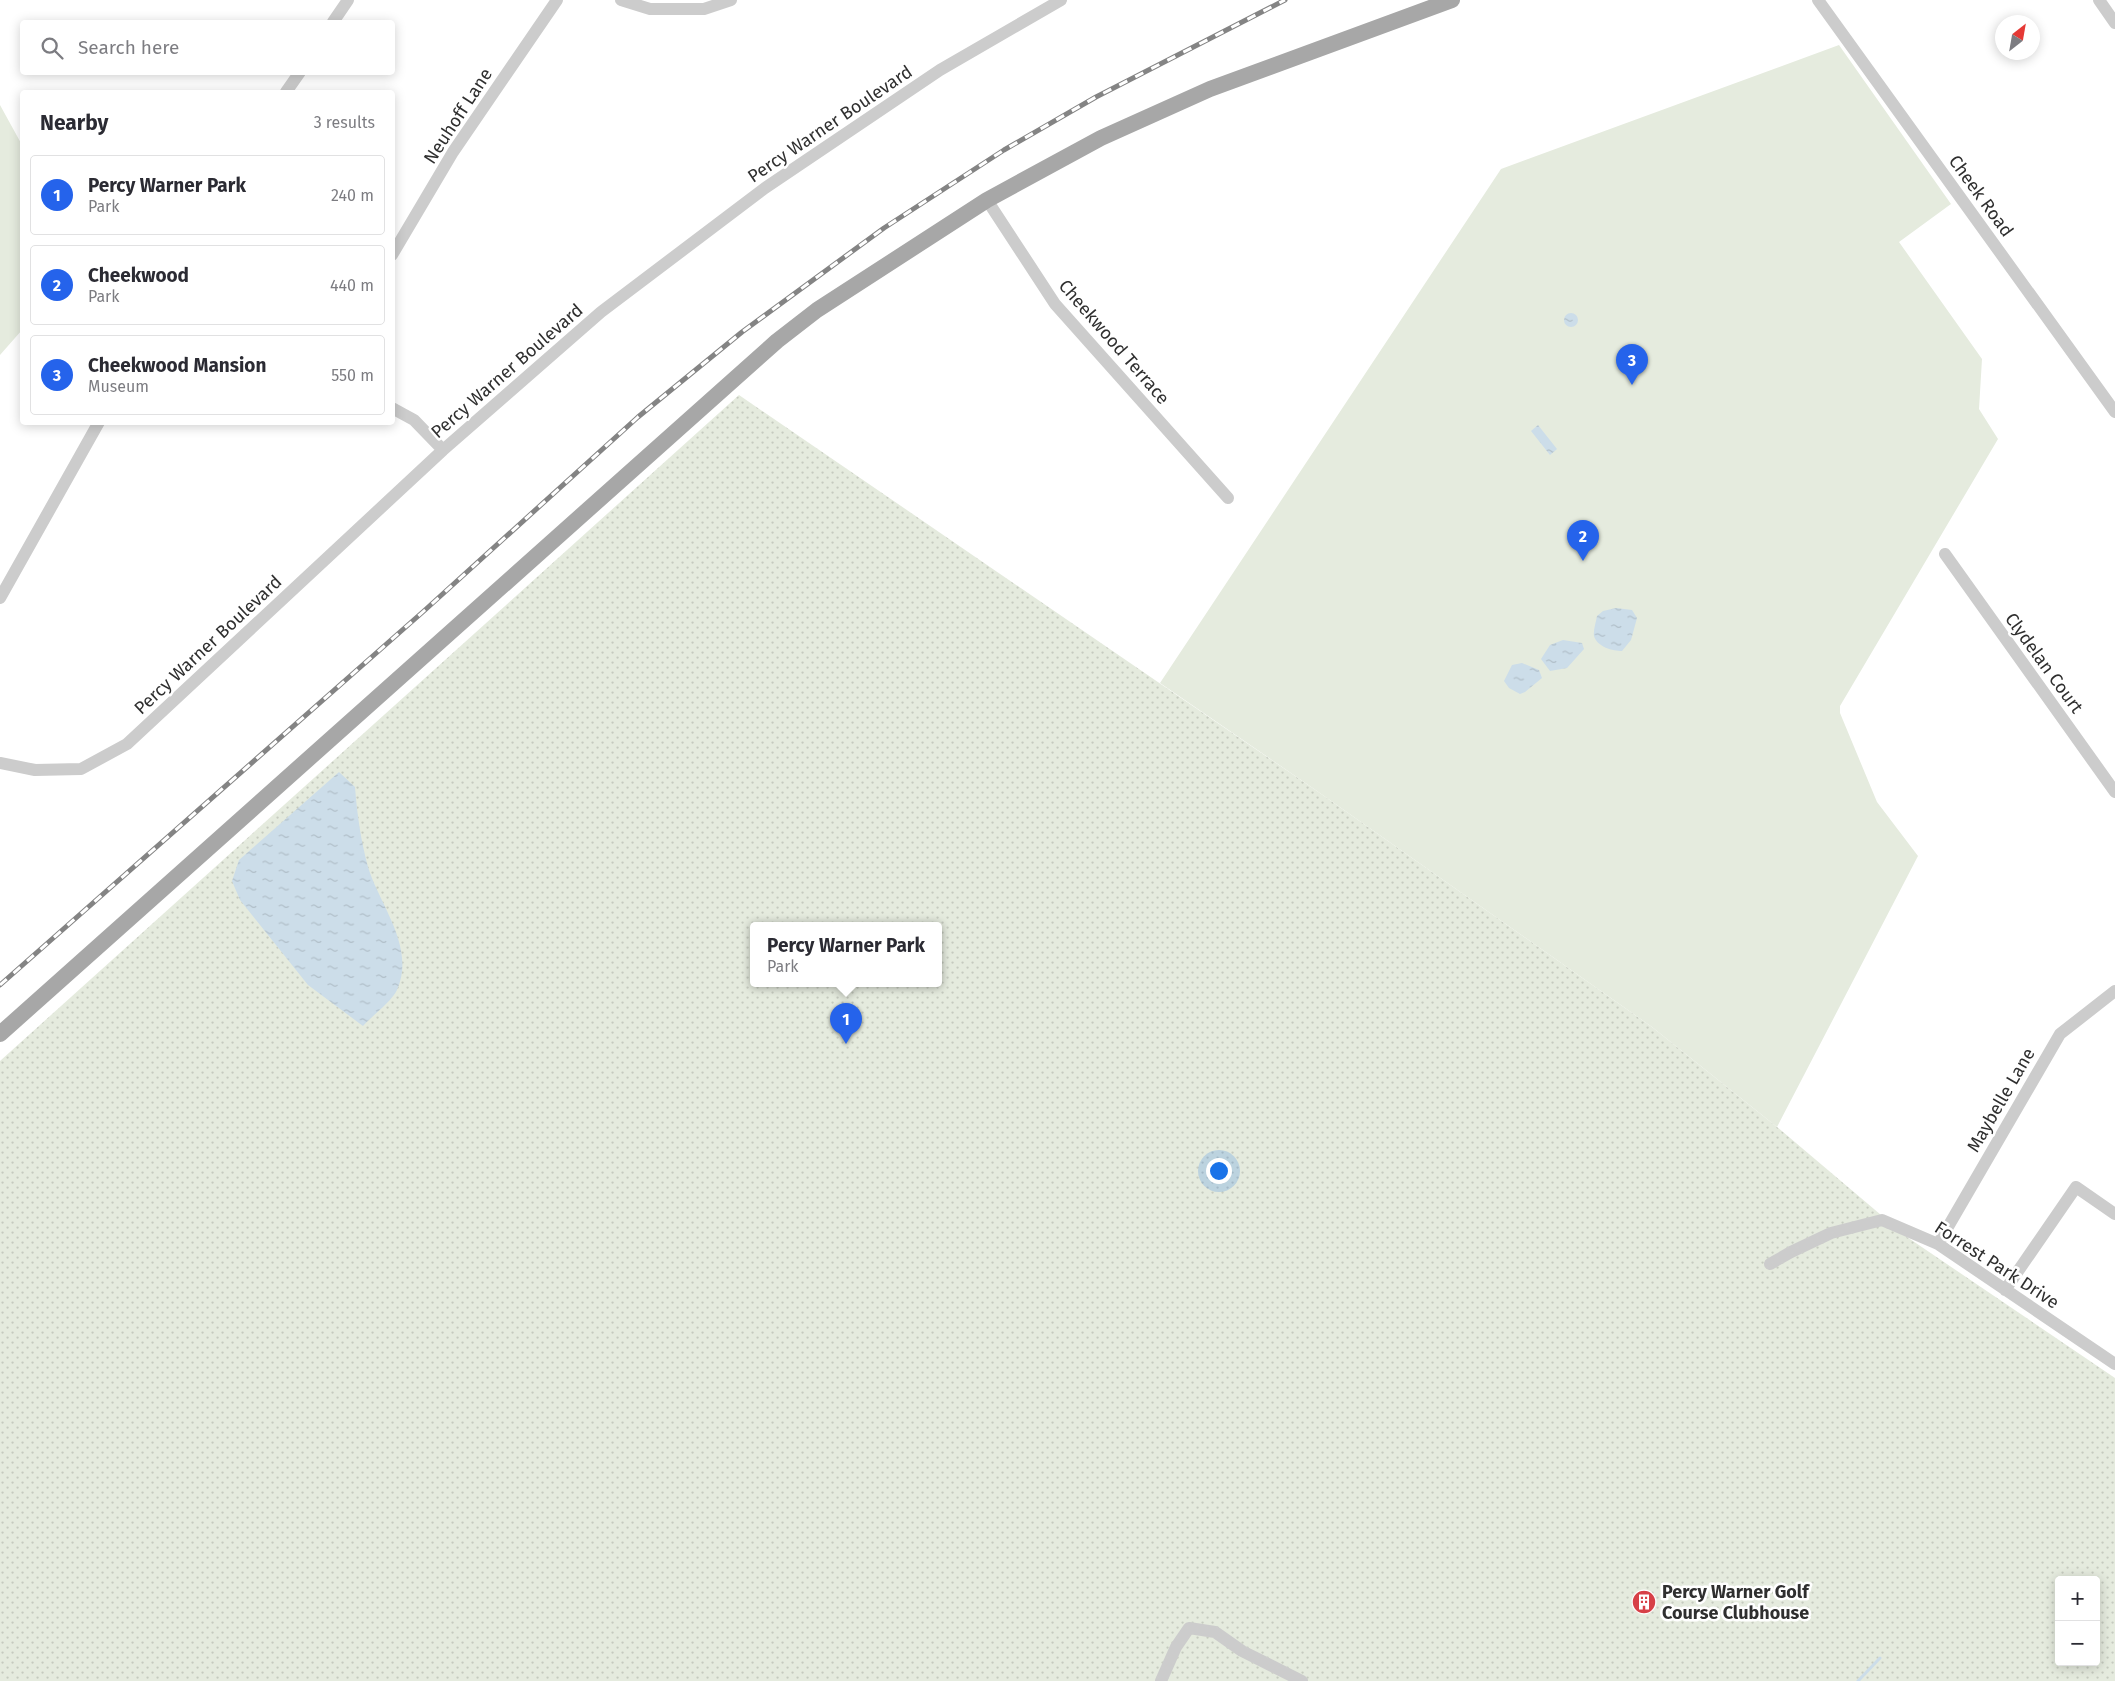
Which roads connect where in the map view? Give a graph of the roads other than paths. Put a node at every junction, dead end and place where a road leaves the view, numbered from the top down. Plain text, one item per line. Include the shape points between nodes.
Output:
1 (348, 0) edge
2 (557, 0) edge
3 (621, 0) edge
4 (731, 0) edge
5 (1061, 0) edge
6 (1452, 0) edge
7 (1818, 0) edge
8 (2099, 0) edge
9 (334, 20) edge
10 (2115, 23) edge
11 (298, 75) edge
12 (287, 90) edge
13 (987, 200) junction
14 (395, 250) edge
15 (395, 410) edge
16 (2115, 412) edge
17 (97, 425) edge
18 (443, 450) junction
19 (1228, 498) dead end
20 (1945, 554) dead end
21 (0, 598) edge
22 (0, 763) edge
23 (2115, 792) edge
24 (2115, 991) edge
25 (0, 1034) edge
26 (2115, 1214) edge
27 (1938, 1244) junction
28 (1770, 1264) dead end
29 (2005, 1290) junction
30 (2115, 1364) edge
31 (1161, 1681) edge
32 (1302, 1681) edge

1 - 9 street
2 - 14 street, Neuhoff Lane via 453,152
3 - 4 street via 650,9 704,9
5 - 18 street, Percy Warner Boulevard via 940,70 765,188 601,312
6 - 13 main road via 1210,89 1101,138
7 - 16 street, Cheek Road
8 - 10 street
11 - 12 street
13 - 19 street, Cheekwood Terrace via 1055,304
13 - 25 main road via 817,310 777,341
15 - 18 street via 414,420
17 - 21 street
18 - 22 street, Percy Warner Boulevard via 127,744 81,769 35,770
20 - 23 street, Clydelan Court
24 - 27 street, Maybelle Lane via 2060,1034
26 - 29 street via 2076,1187
27 - 28 street, Forrest Park Drive via 1882,1220 1831,1234
27 - 29 street, Forrest Park Drive
29 - 30 street, Forrest Park Drive
31 - 32 street via 1176,1647 1189,1628 1215,1632 1242,1651

